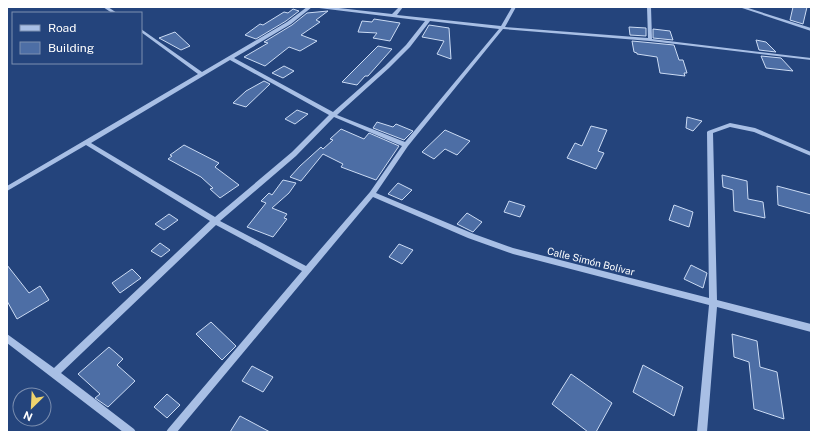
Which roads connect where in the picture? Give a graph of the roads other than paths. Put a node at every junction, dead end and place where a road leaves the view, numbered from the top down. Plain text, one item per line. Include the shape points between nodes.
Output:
1 (310, 7) edge
2 (319, 7) edge
3 (402, 7) edge
4 (514, 7) edge
5 (649, 7) edge
6 (741, 7) edge
7 (394, 15) junction
8 (428, 20) junction
9 (502, 28) junction
10 (811, 30) edge
11 (142, 31) edge
12 (650, 40) junction
13 (231, 58) junction
14 (811, 59) edge
15 (202, 75) junction
16 (333, 115) junction
17 (85, 142) junction
18 (406, 145) junction
19 (811, 154) edge
20 (7, 189) edge
21 (372, 194) junction
22 (215, 220) junction
23 (308, 271) junction
24 (713, 302) junction
25 (811, 328) edge
26 (7, 338) edge
27 (54, 374) junction
28 (132, 432) edge
29 (171, 432) edge
30 (702, 432) edge

1 - 13 street via 289,23
2 - 7 street
3 - 7 street
4 - 9 street
5 - 12 street
6 - 10 street
7 - 8 street
8 - 9 street
8 - 16 street via 408,46 387,67
9 - 12 street
9 - 18 street
11 - 15 street
12 - 14 street
13 - 15 street
13 - 16 street
15 - 17 street
16 - 18 street
16 - 22 street via 294,154
17 - 20 street
17 - 22 street
18 - 21 street
19 - 24 street via 755,130 730,125 710,132
21 - 23 street
21 - 24 street, Calle Simón Bolívar via 513,251
22 - 23 street
22 - 27 street
23 - 29 street
24 - 25 street, Calle Simón Bolívar
24 - 30 street
26 - 27 street
27 - 28 street

